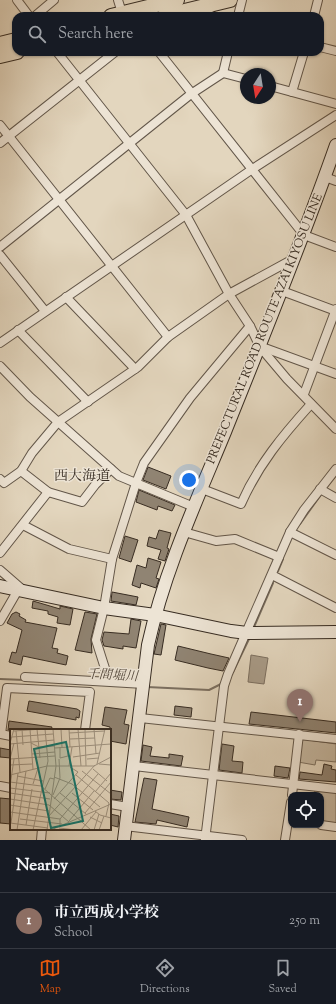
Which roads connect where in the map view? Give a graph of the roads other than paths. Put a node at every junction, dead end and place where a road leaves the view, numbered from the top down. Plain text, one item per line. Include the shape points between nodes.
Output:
1 (17, 0) edge
2 (54, 0) edge
3 (177, 0) edge
4 (230, 0) edge
5 (242, 0) edge
6 (318, 0) edge
7 (117, 10) edge
8 (209, 11) edge
9 (26, 12) edge
10 (40, 12) edge
11 (239, 12) edge
12 (315, 12) edge
13 (12, 41) edge
14 (0, 44) edge
15 (324, 48) edge
16 (336, 51) edge
17 (12, 53) edge
18 (0, 56) edge
19 (60, 56) edge
20 (110, 56) edge
21 (162, 56) edge
22 (227, 56) edge
23 (303, 56) edge
24 (223, 72) junction
25 (240, 77) edge
26 (79, 81) junction
27 (276, 88) edge
28 (292, 92) junction
29 (192, 94) junction
30 (336, 104) edge
31 (336, 115) edge
32 (0, 125) edge
33 (9, 136) junction
34 (0, 143) edge
35 (130, 145) junction
36 (336, 145) edge
37 (251, 170) junction
38 (330, 179) edge
39 (59, 200) junction
40 (186, 215) junction
41 (304, 235) junction
42 (0, 247) edge
43 (336, 247) edge
44 (0, 255) edge
45 (295, 258) junction
46 (112, 266) junction
47 (282, 291) junction
48 (229, 294) junction
49 (66, 297) junction
50 (336, 310) edge
51 (45, 311) junction
52 (250, 326) junction
53 (18, 330) junction
54 (168, 337) junction
55 (0, 343) edge
56 (260, 347) junction
57 (0, 366) edge
58 (314, 366) junction
59 (135, 369) junction
60 (336, 374) edge
61 (304, 394) junction
62 (88, 402) junction
63 (311, 404) junction
64 (58, 422) junction
65 (336, 429) edge
66 (111, 469) junction
67 (336, 469) edge
68 (21, 471) junction
69 (0, 479) edge
70 (136, 483) junction
71 (202, 488) junction
72 (320, 489) junction
73 (48, 492) junction
74 (336, 498) edge
75 (194, 507) junction
76 (23, 525) junction
77 (184, 532) junction
78 (290, 532) junction
79 (0, 553) edge
80 (336, 555) edge
81 (279, 556) junction
82 (112, 559) junction
83 (0, 570) edge
84 (272, 575) junction
85 (0, 586) edge
86 (21, 591) junction
87 (104, 608) junction
88 (336, 608) edge
89 (155, 615) junction
90 (0, 621) edge
91 (336, 632) edge
92 (247, 633) junction
93 (25, 677) dead end
94 (109, 681) junction
95 (144, 687) junction
96 (140, 718) junction
97 (1, 724) edge
98 (220, 726) junction
99 (85, 729) edge
100 (0, 734) edge
101 (298, 734) junction
102 (10, 736) edge
103 (336, 739) edge
104 (134, 766) junction
105 (213, 774) junction
106 (294, 784) junction
107 (0, 786) edge
108 (10, 788) edge
109 (336, 789) edge
110 (293, 792) edge
111 (111, 804) edge
112 (128, 807) junction
113 (324, 825) edge
114 (125, 826) junction
115 (336, 827) edge
116 (288, 828) edge
117 (42, 830) edge
118 (205, 837) edge
119 (40, 840) edge
120 (124, 840) edge
121 (242, 840) edge
122 (285, 840) edge

1 - 9 street
2 - 10 street
3 - 7 highway
4 - 8 highway
5 - 11 street
6 - 12 street
13 - 14 highway
15 - 16 street
17 - 18 highway
19 - 26 street
20 - 26 street
21 - 29 street
22 - 24 street
23 - 28 street
24 - 25 street
24 - 29 street
26 - 33 street
26 - 35 street
27 - 28 street
28 - 30 street
29 - 35 street
29 - 37 street
31 - 37 street
32 - 33 street
33 - 34 street
33 - 39 street
35 - 39 street
35 - 40 street
36 - 38 main road, PREFECTURAL ROAD ROUTE AZAI KIYOSU LINE
37 - 40 street
37 - 41 street
38 - 41 main road, PREFECTURAL ROAD ROUTE AZAI KIYOSU LINE
39 - 42 street
39 - 46 street
40 - 46 street
40 - 48 street
41 - 43 street
41 - 45 main road, PREFECTURAL ROAD ROUTE AZAI KIYOSU LINE
44 - 51 street
45 - 47 main road, PREFECTURAL ROAD ROUTE AZAI KIYOSU LINE
45 - 48 street
46 - 49 street
46 - 54 street
47 - 50 street
47 - 56 main road, PREFECTURAL ROAD ROUTE AZAI KIYOSU LINE
48 - 52 street
48 - 54 street
49 - 51 street
49 - 59 street
50 - 58 street
51 - 53 street
52 - 56 street
52 - 70 street via 190,398 144,463
53 - 55 street
53 - 62 street
54 - 59 street
56 - 58 street
56 - 61 street
56 - 71 main road, PREFECTURAL ROAD ROUTE AZAI KIYOSU LINE
57 - 64 street
58 - 60 street
58 - 61 street
59 - 62 street
61 - 63 street
62 - 64 street
63 - 65 street
63 - 71 street via 263,461 251,480 241,504
64 - 66 street
64 - 68 street
66 - 70 street via 119,476
66 - 73 street via 82,502
67 - 72 street
68 - 69 street via 4,483
68 - 73 street
70 - 75 street
70 - 82 street
71 - 75 main road, PREFECTURAL ROAD ROUTE AZAI KIYOSU LINE
72 - 74 street
72 - 78 street
73 - 76 street
75 - 77 main road, PREFECTURAL ROAD ROUTE AZAI KIYOSU LINE
76 - 79 street
76 - 82 street via 69,549
77 - 81 street via 216,541 235,539
77 - 89 main road, PREFECTURAL ROAD ROUTE AZAI KIYOSU LINE
78 - 80 street
78 - 81 street
81 - 84 street
82 - 87 street
83 - 86 street
84 - 88 street
84 - 92 street
85 - 86 main road
86 - 87 main road
86 - 90 street
87 - 89 main road
87 - 94 street via 96,640
89 - 92 main road
89 - 95 main road, PREFECTURAL ROAD ROUTE AZAI KIYOSU LINE via 148,645
91 - 92 main road
92 - 98 street via 224,686
93 - 94 street
94 - 95 street
95 - 96 main road, PREFECTURAL ROAD ROUTE AZAI KIYOSU LINE
96 - 98 street
96 - 104 main road, PREFECTURAL ROAD ROUTE AZAI KIYOSU LINE
97 - 99 street via 7,688 90,692
97 - 100 street
98 - 101 street
98 - 105 street
100 - 102 street
101 - 103 street
101 - 106 street
104 - 105 street
104 - 112 main road, PREFECTURAL ROAD ROUTE AZAI KIYOSU LINE
105 - 106 street
105 - 118 street
106 - 109 street
106 - 110 street
107 - 108 street
111 - 112 street
112 - 114 main road, PREFECTURAL ROAD ROUTE AZAI KIYOSU LINE
113 - 115 street
114 - 118 street
114 - 120 main road, PREFECTURAL ROAD ROUTE AZAI KIYOSU LINE
116 - 122 street
117 - 119 street
118 - 121 street

